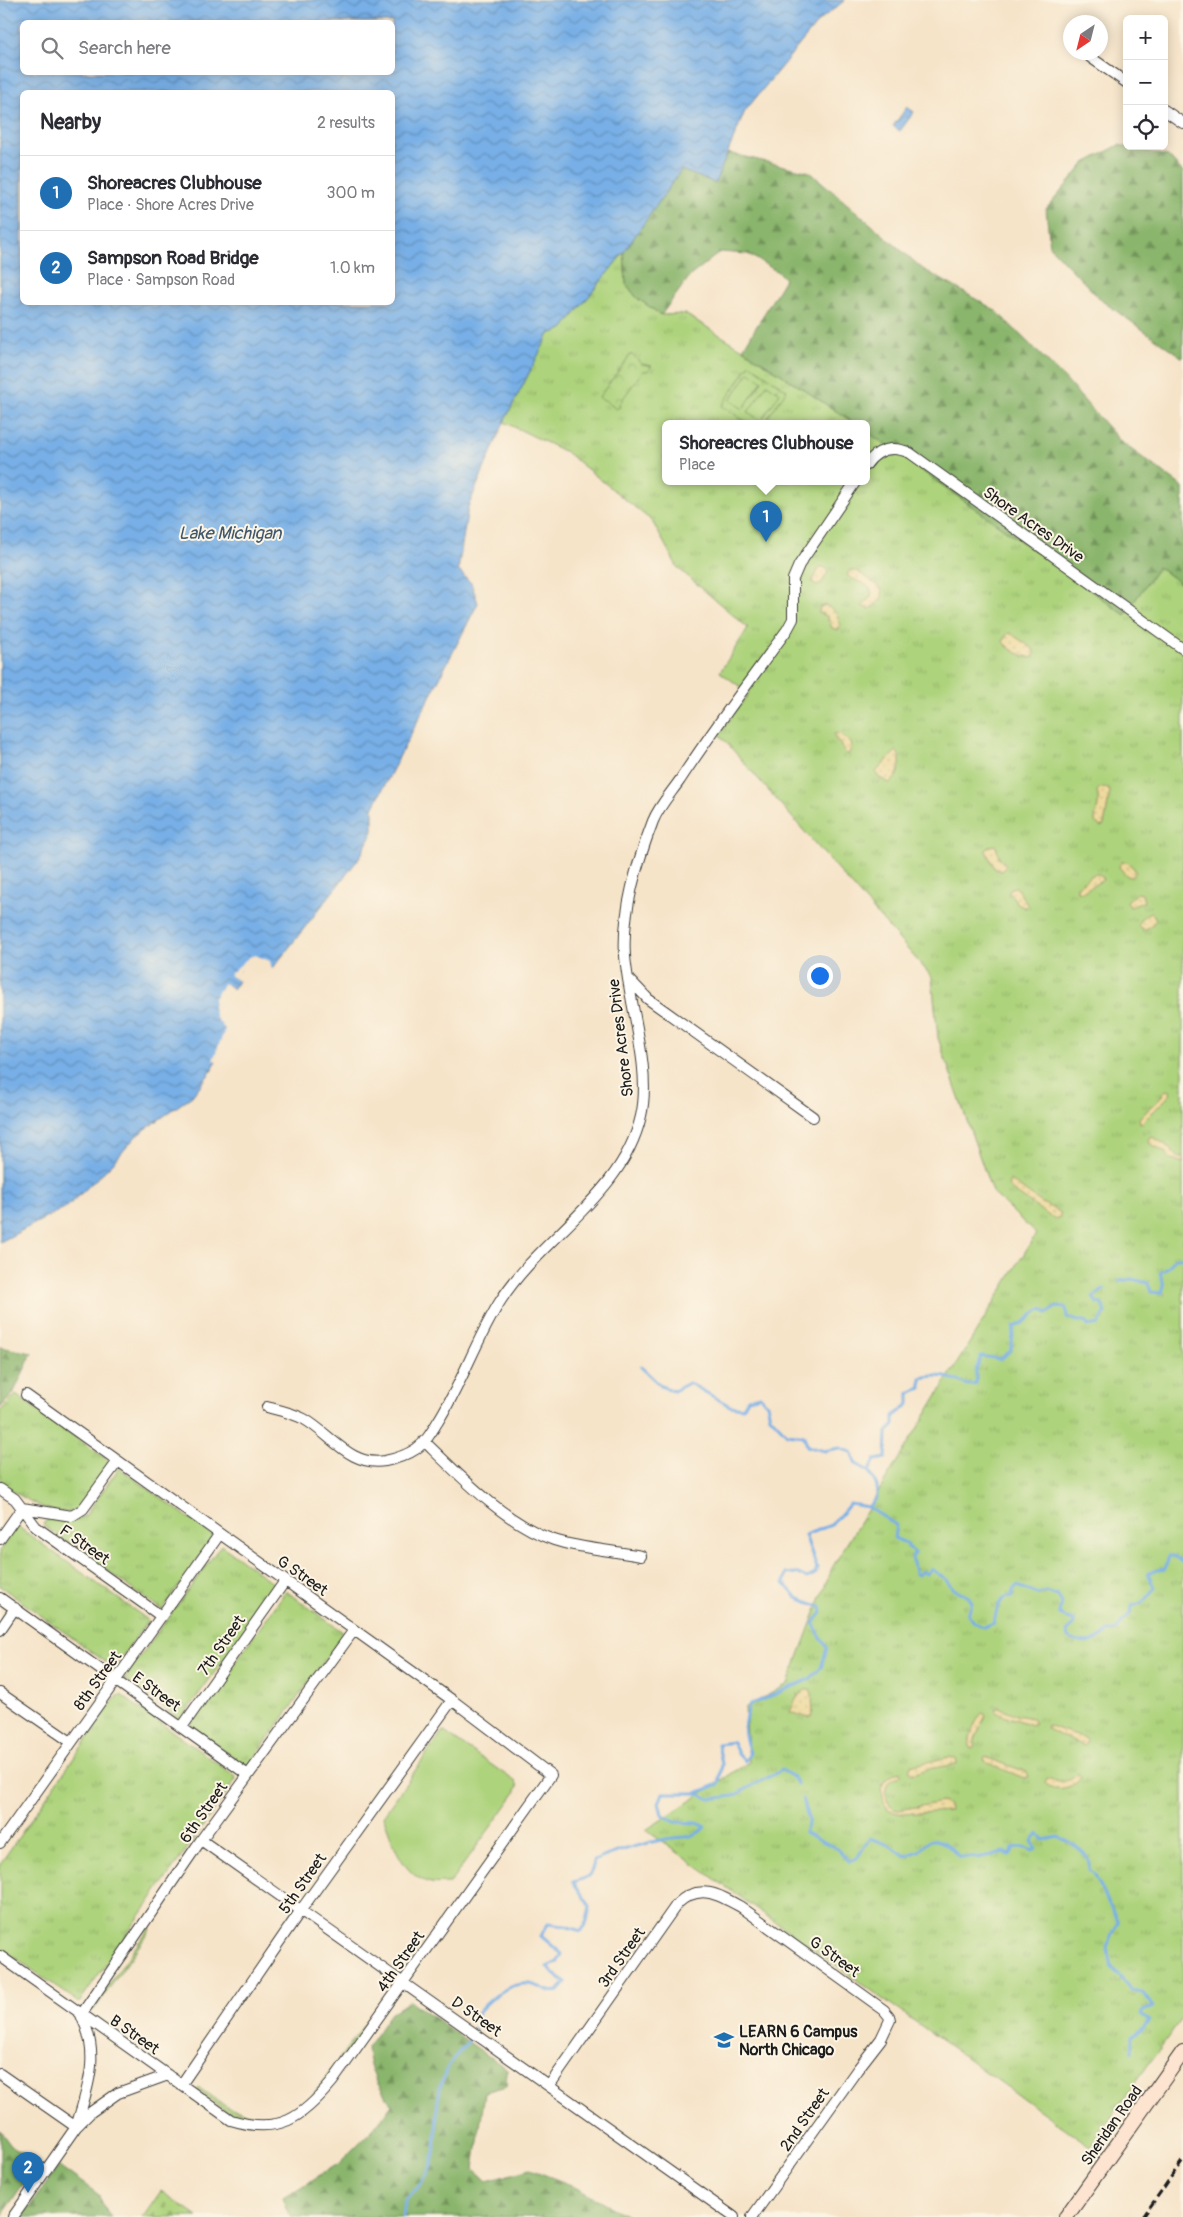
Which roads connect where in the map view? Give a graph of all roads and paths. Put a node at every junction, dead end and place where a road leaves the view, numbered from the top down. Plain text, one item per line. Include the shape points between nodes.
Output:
1 (1094, 60) edge
2 (1123, 81) edge
3 (1168, 113) edge
4 (1183, 124) edge
5 (870, 461) edge
6 (853, 485) edge
7 (1183, 649) edge
8 (628, 978) junction
9 (813, 1117) dead end
10 (26, 1395) dead end
11 (267, 1407) dead end
12 (424, 1441) junction
13 (118, 1462) junction
14 (0, 1489) edge
15 (22, 1508) junction
16 (219, 1535) junction
17 (0, 1539) edge
18 (640, 1556) dead end
19 (285, 1581) junction
20 (0, 1598) edge
21 (15, 1608) junction
22 (161, 1616) junction
23 (0, 1630) edge
24 (354, 1630) junction
25 (116, 1680) junction
26 (0, 1693) edge
27 (452, 1700) junction
28 (182, 1727) junction
29 (71, 1742) junction
30 (248, 1775) junction
31 (544, 1785) joint
32 (201, 1840) junction
33 (0, 1843) edge
34 (741, 1908) joint
35 (301, 1910) junction
36 (0, 1956) edge
37 (403, 1982) junction
38 (81, 2015) junction
39 (881, 2039) joint
40 (1183, 2052) edge
41 (0, 2074) edge
42 (168, 2075) junction
43 (181, 2085) junction
44 (549, 2086) junction
45 (259, 2126) joint
46 (76, 2127) junction
47 (12, 2217) edge
48 (734, 2217) edge
49 (752, 2217) edge
50 (1066, 2217) edge

1 - 2 street
3 - 4 street
5 - 7 street, Shore Acres Drive via 882,450 901,449 910,453
6 - 8 street, Shore Acres Drive via 799,565 793,579 793,619 787,630 695,757 654,820 636,871 625,923
8 - 9 street via 648,999
8 - 12 street, Shore Acres Drive via 643,1086 636,1133 600,1191 510,1285 447,1407
10 - 13 street, G Street
11 - 12 street, Shore Acres Drive via 301,1417 336,1446 364,1460 381,1462 398,1458 416,1450
12 - 18 street via 472,1486 535,1533 556,1541
13 - 15 street via 83,1509 72,1516
13 - 16 street, G Street
14 - 15 street, F Street
15 - 17 street
15 - 22 street, F Street via 36,1527
16 - 19 street, G Street
16 - 22 street, 8th Street
19 - 24 street, G Street
19 - 28 street, 7th Street
20 - 21 street, E Street
21 - 23 street
21 - 25 street, E Street
22 - 25 street, 8th Street
24 - 27 street, G Street
24 - 30 street, 6th Street
25 - 28 street, E Street
25 - 29 street, 8th Street
26 - 29 street
27 - 31 street, G Street via 551,1775
27 - 35 street, 5th Street
28 - 30 street, E Street
29 - 33 street, 8th Street
30 - 32 street, 6th Street
31 - 37 street, 4th Street
32 - 35 street, D Street
32 - 38 street, 6th Street
34 - 39 street, G Street via 884,2010 890,2020
34 - 44 street, 3rd Street via 723,1897 705,1892 686,1896 677,1904
35 - 37 street, D Street
35 - 43 street, 5th Street
36 - 38 street, B Street
37 - 44 street, D Street
37 - 45 street, 4th Street via 314,2104 290,2120
38 - 42 street, B Street
38 - 46 street via 91,2039 93,2058 89,2086
39 - 49 street, 2nd Street
40 - 50 main road, Sheridan Road
41 - 46 street
42 - 43 street, B Street
42 - 46 street via 118,2093
43 - 45 street, B Street via 231,2120
44 - 48 street, D Street
46 - 47 street

